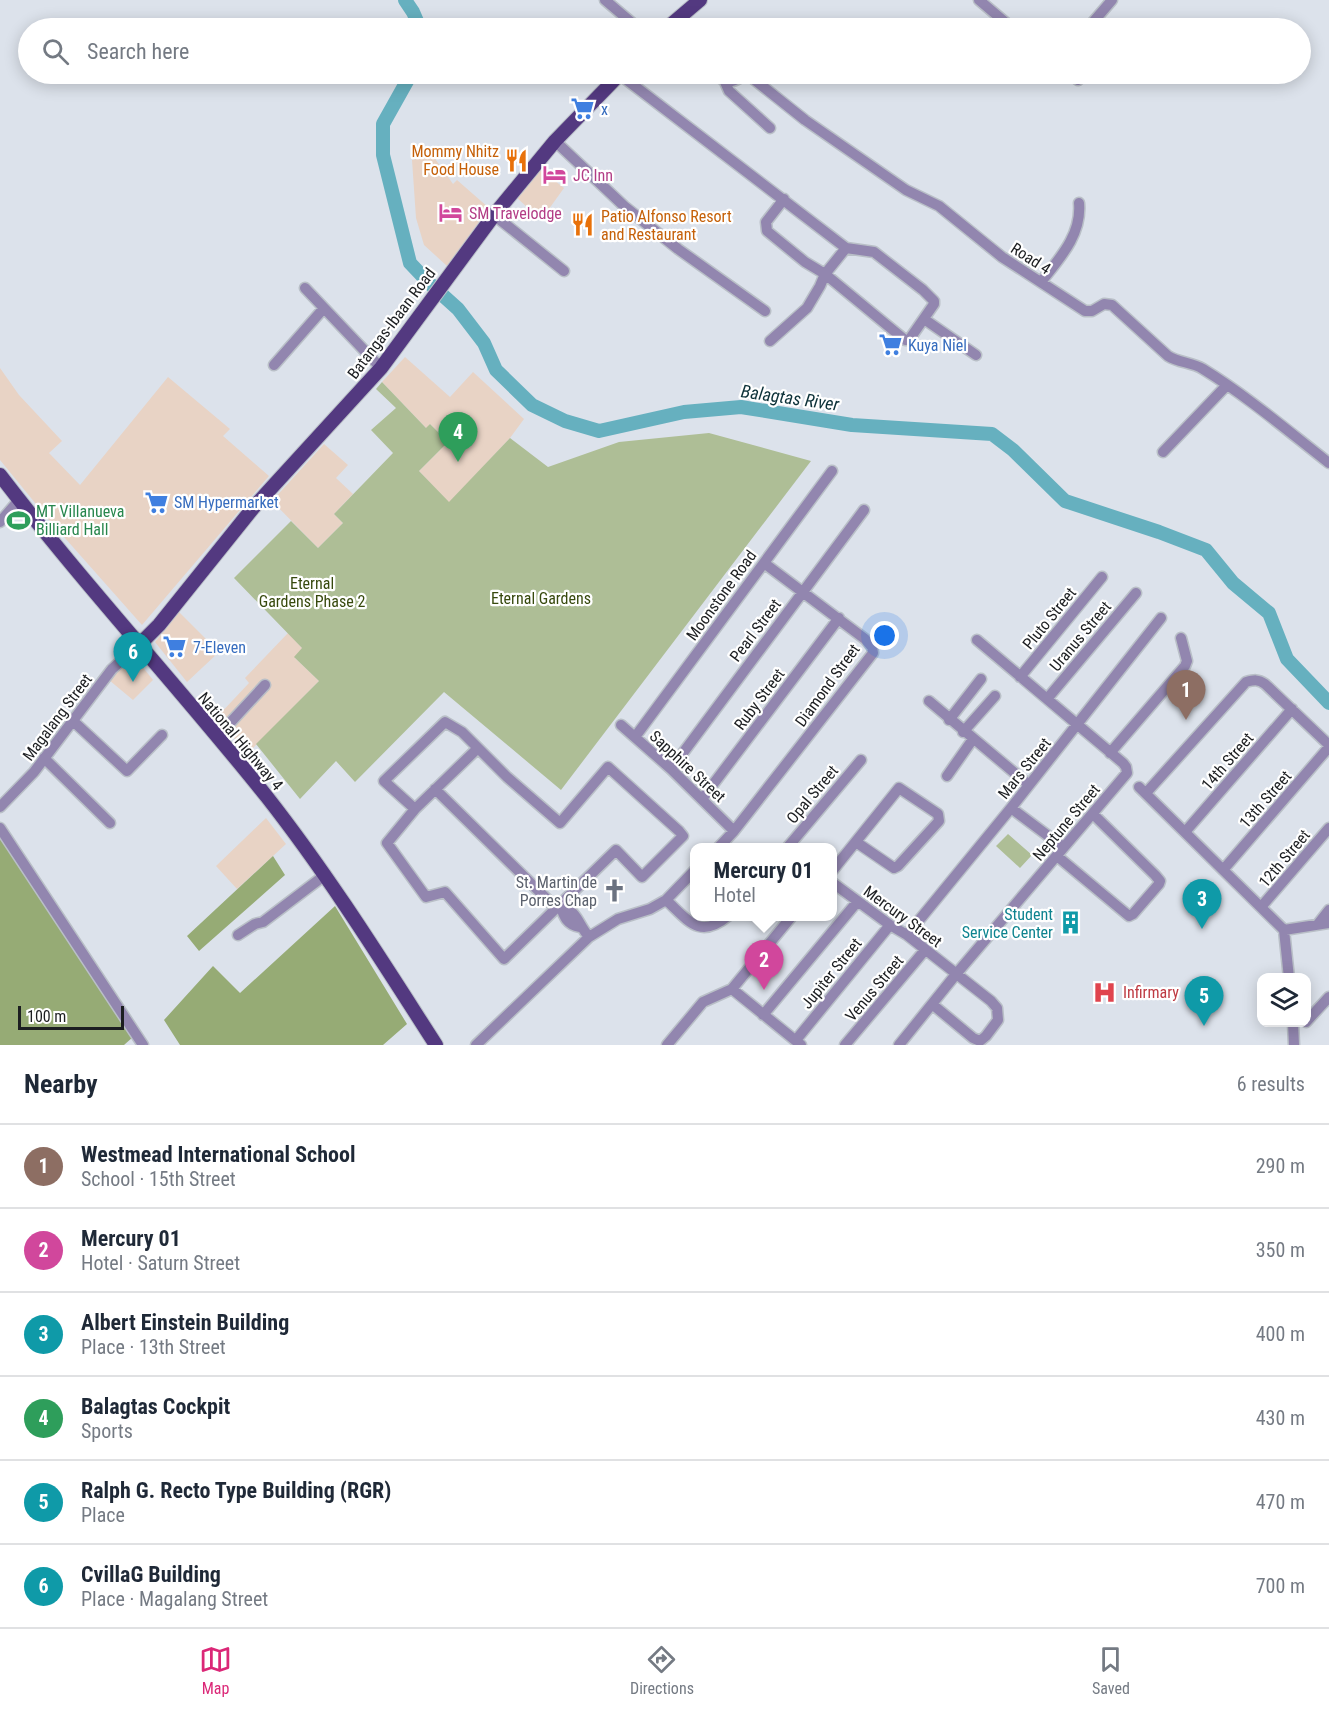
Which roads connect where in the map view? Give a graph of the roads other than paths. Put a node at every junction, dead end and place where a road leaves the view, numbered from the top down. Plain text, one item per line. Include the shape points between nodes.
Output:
1 (605, 0) edge
2 (700, 0) edge
3 (979, 0) edge
4 (1112, 0) edge
5 (626, 18) edge
6 (679, 18) edge
7 (1000, 18) edge
8 (1097, 18) edge
9 (609, 84) edge
10 (632, 84) edge
11 (726, 84) edge
12 (760, 84) edge
13 (770, 128) dead end
14 (555, 141) junction
15 (784, 199) junction
16 (1079, 203) dead end
17 (494, 215) junction
18 (846, 248) junction
19 (564, 271) dead end
20 (825, 274) junction
21 (1041, 282) junction
22 (305, 288) dead end
23 (324, 308) junction
24 (765, 311) dead end
25 (924, 318) junction
26 (770, 342) dead end
27 (976, 355) dead end
28 (274, 365) dead end
29 (381, 368) junction
30 (1227, 385) junction
31 (1163, 452) dead end
32 (1329, 463) edge
33 (832, 471) dead end
34 (0, 475) edge
35 (19, 500) junction
36 (864, 510) dead end
37 (0, 522) edge
38 (764, 562) junction
39 (1102, 577) dead end
40 (803, 592) junction
41 (1136, 592) dead end
42 (839, 618) junction
43 (1161, 618) dead end
44 (1181, 638) dead end
45 (977, 640) dead end
46 (139, 645) junction
47 (1020, 677) junction
48 (981, 679) dead end
49 (265, 686) dead end
50 (995, 696) dead end
51 (1047, 699) junction
52 (929, 701) dead end
53 (1292, 709) junction
54 (72, 720) junction
55 (950, 720) junction
56 (1077, 724) junction
57 (621, 725) dead end
58 (963, 732) junction
59 (162, 735) dead end
60 (217, 737) junction
61 (635, 737) junction
62 (973, 740) junction
63 (1329, 746) edge
64 (477, 749) junction
65 (1110, 753) junction
66 (44, 758) junction
67 (861, 760) dead end
68 (671, 769) junction
69 (947, 776) dead end
70 (1029, 785) junction
71 (435, 789) junction
72 (702, 799) junction
73 (0, 807) edge
74 (415, 808) junction
75 (1011, 808) junction
76 (1093, 814) junction
77 (110, 823) dead end
78 (0, 828) edge
79 (1329, 828) edge
80 (734, 831) junction
81 (1185, 832) junction
82 (856, 842) junction
83 (722, 843) edge
84 (791, 843) edge
85 (1060, 851) junction
86 (837, 865) edge
87 (1223, 870) junction
88 (325, 875) junction
89 (690, 875) edge
90 (837, 886) edge
91 (666, 900) junction
92 (857, 902) junction
93 (558, 906) junction
94 (1262, 908) junction
95 (1329, 910) edge
96 (722, 921) edge
97 (788, 921) edge
98 (1323, 924) edge
99 (890, 925) junction
100 (1284, 930) junction
101 (238, 935) dead end
102 (907, 935) junction
103 (590, 937) junction
104 (925, 950) junction
105 (957, 973) junction
106 (1288, 973) edge
107 (732, 989) junction
108 (1329, 997) edge
109 (932, 1004) junction
110 (763, 1015) junction
111 (1311, 1017) edge
112 (1303, 1027) edge
113 (1294, 1040) edge
114 (798, 1043) edge
115 (143, 1045) edge
116 (436, 1045) edge
117 (476, 1045) edge
118 (667, 1045) edge
119 (845, 1045) edge
120 (899, 1045) edge

1 - 5 street
2 - 6 main road
3 - 7 street
4 - 8 street
9 - 14 main road, Batangas-Ibaan Road
10 - 15 street
11 - 13 street via 736,98
12 - 21 street, Road 4 via 906,190 939,206 987,246
14 - 17 main road, Batangas-Ibaan Road
14 - 24 street via 624,206
15 - 18 street
15 - 20 street via 766,222 767,231
16 - 21 street via 1074,233
17 - 19 street
17 - 29 main road, Batangas-Ibaan Road
18 - 20 street
18 - 25 street via 874,252 923,290 934,301
20 - 25 street via 905,340
20 - 26 street via 807,308
21 - 30 street, Road 4 via 1088,312 1104,304 1112,305 1168,356 1201,368
22 - 23 street
23 - 28 street
23 - 29 street
25 - 27 street
29 - 46 main road, Batangas-Ibaan Road via 254,508
30 - 31 street
30 - 32 street, Road 4
33 - 38 street, Moonstone Road
34 - 35 main road, National Highway 4
35 - 37 street
35 - 46 main road, National Highway 4
36 - 40 street, Pearl Street
38 - 40 street, Diamond Street
38 - 61 street, Moonstone Road
39 - 47 street, Pluto Street
40 - 42 street, Diamond Street
40 - 68 street, Pearl Street
41 - 51 street, Uranus Street
42 - 72 street, Ruby Street
42 - 80 street, Diamond Street via 866,639 873,653
43 - 56 street, Mars Street
44 - 65 street via 1185,666
45 - 47 street, Neptune Street
46 - 54 street, Magalang Street via 112,669
46 - 60 main road, National Highway 4
47 - 51 street, Neptune Street
48 - 55 street
49 - 60 street
50 - 58 street
51 - 56 street, Neptune Street
52 - 55 street
53 - 63 street
53 - 81 street, 14th Street
53 - 81 street via 1260,680 1246,682 1142,790
54 - 59 street via 127,771
54 - 66 street, Magalang Street
55 - 58 street
56 - 65 street, Neptune Street
56 - 70 street, Mars Street
57 - 61 street, Sapphire Street
58 - 62 street
60 - 88 main road, National Highway 4
61 - 68 street, Sapphire Street
62 - 69 street
62 - 70 street
63 - 87 street, 13th Street
64 - 71 street
64 - 74 street via 462,732 445,722 384,781
64 - 93 street via 560,823 610,767 683,836 642,877 616,850
65 - 76 street, Neptune Street via 1126,767 1127,773
66 - 73 street, Magalang Street
66 - 77 street
67 - 84 street, Opal Street
68 - 72 street, Sapphire Street
70 - 75 street, Mars Street
71 - 74 street
71 - 93 street
72 - 80 street, Sapphire Street
74 - 93 street via 387,843 426,897 445,892 504,959
75 - 85 street
75 - 102 street, Mars Street
76 - 85 street, Neptune Street
76 - 85 street via 1155,875 1159,884 1129,916
78 - 115 street
79 - 94 street, 12th Street
80 - 83 street, Diamond Street
81 - 87 street
82 - 82 street via 898,866 939,817 899,788
82 - 86 street
85 - 105 street, Neptune Street
87 - 94 street
88 - 101 street via 263,922
88 - 116 main road, National Highway 4
89 - 91 street
90 - 92 street, Mercury Street
91 - 96 street via 693,925 703,929
91 - 103 street via 618,919
92 - 99 street, Mercury Street
92 - 110 street
93 - 103 street via 571,910
94 - 100 street
95 - 98 street
97 - 107 street
98 - 100 street
99 - 102 street, Mercury Street
99 - 114 street, Jupiter Street
100 - 106 street
102 - 104 street, Mercury Street
103 - 117 street
104 - 105 street, Mercury Street
104 - 119 street, Venus Street
105 - 109 street, Neptune Street
105 - 109 street, Mercury Street via 997,1008 998,1020 986,1036 980,1041 973,1038
107 - 110 street
107 - 118 street via 703,1002
108 - 111 street
109 - 120 street, Neptune Street
110 - 114 street
112 - 113 street

